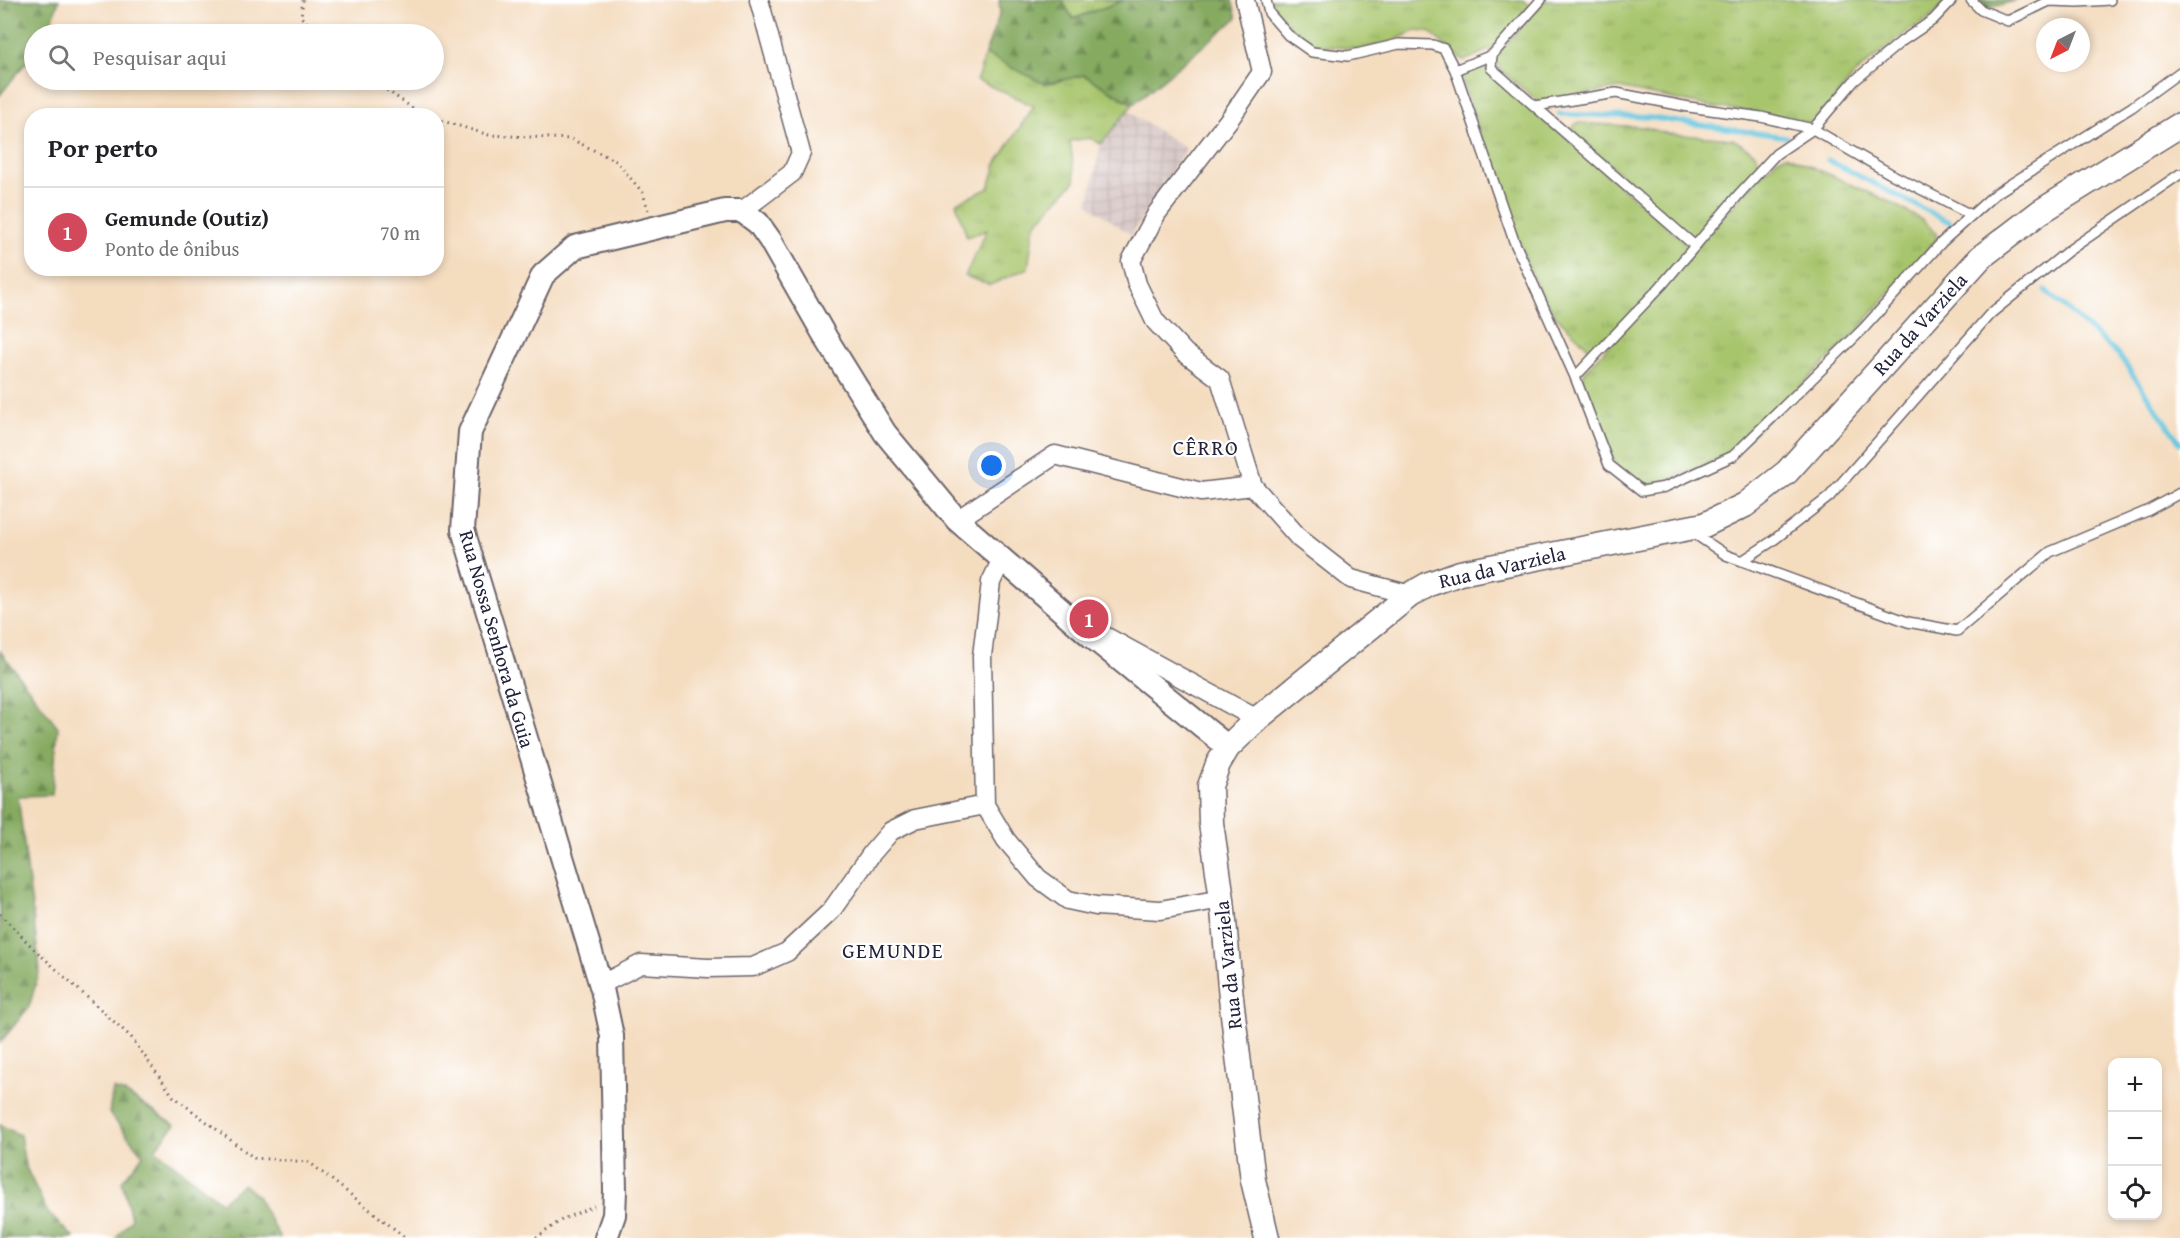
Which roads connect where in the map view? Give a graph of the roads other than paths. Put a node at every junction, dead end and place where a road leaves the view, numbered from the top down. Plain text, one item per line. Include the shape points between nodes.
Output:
1 (759, 0) edge
2 (1245, 0) edge
3 (1266, 0) edge
4 (1952, 0) edge
5 (1971, 0) edge
6 (2110, 0) edge
7 (1537, 1) edge
8 (1492, 55) junction
9 (1455, 70) junction
10 (2180, 72) edge
11 (1535, 106) junction
12 (2180, 125) edge
13 (1813, 129) junction
14 (2180, 174) edge
15 (742, 211) junction
16 (1971, 216) junction
17 (1695, 246) junction
18 (1575, 377) junction
19 (1253, 486) junction
20 (2180, 493) edge
21 (957, 520) junction
22 (1687, 528) junction
23 (1002, 559) junction
24 (1742, 561) junction
25 (1410, 596) junction
26 (1092, 637) junction
27 (1257, 719) junction
28 (1228, 747) junction
29 (985, 805) junction
30 (1222, 899) junction
31 (600, 985) junction
32 (606, 1238) edge
33 (1267, 1238) edge

1 - 15 street via 801,153 792,173
2 - 19 street via 1262,72 1157,213 1131,261 1155,321 1185,353 1220,379
3 - 9 lane via 1269,13 1287,35 1312,52 1348,56 1399,44 1433,45 1444,49
4 - 13 lane via 1933,20 1854,81
5 - 6 lane via 1981,10 2008,21 2049,1
7 - 8 lane
8 - 9 lane
8 - 11 lane via 1491,68
9 - 18 lane via 1514,241
10 - 16 lane via 1995,194
11 - 13 lane via 1616,93
11 - 17 lane
12 - 22 main road, Rua da Varziela via 2040,212 1982,257 1787,472 1745,505 1704,525
13 - 16 lane
13 - 17 lane via 1776,154
14 - 24 lane via 2068,251 1990,314 1829,496
15 - 21 street via 758,223 770,240 885,433
15 - 31 street, Rua Nossa Senhora da Guia via 725,211 575,247 543,275 470,432 463,530
16 - 18 lane via 1733,456 1665,487 1642,491 1609,465
17 - 18 lane
19 - 21 street via 1201,492 1055,455
19 - 25 street via 1300,538 1351,579
20 - 24 lane via 2049,552 1957,632 1908,622
21 - 23 street
22 - 24 lane via 1726,555
22 - 25 main road, Rua da Varziela via 1460,573
23 - 26 street
23 - 29 street via 991,582 982,656
25 - 27 main road, Rua da Varziela
26 - 27 street via 1101,634
26 - 28 street
27 - 28 main road, Rua da Varziela
28 - 30 main road, Rua da Varziela via 1210,786
29 - 30 street via 1006,840 1038,878 1068,900 1161,910
29 - 31 street via 915,819 891,831 831,911 787,952 753,967 641,964
30 - 33 main road, Rua da Varziela via 1253,1180
31 - 32 street, Rua Nossa Senhora da Guia via 612,1036 614,1207

